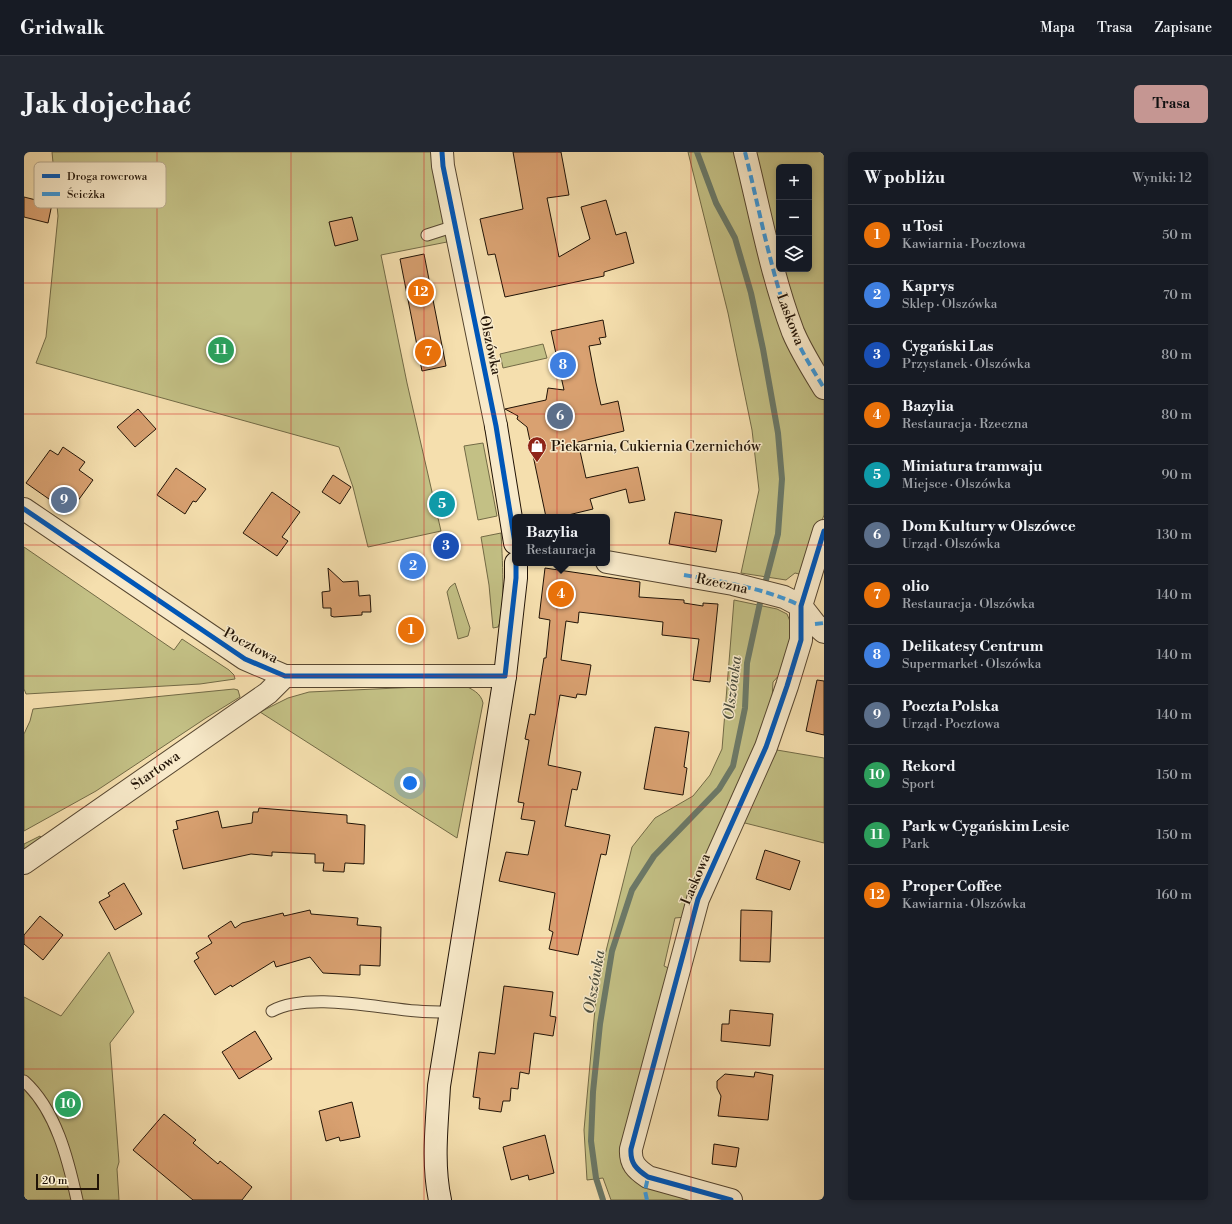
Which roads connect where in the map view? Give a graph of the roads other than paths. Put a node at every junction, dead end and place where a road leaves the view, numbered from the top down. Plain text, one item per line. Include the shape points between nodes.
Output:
1 (442, 152) edge
2 (746, 152) edge
3 (455, 226) junction
4 (427, 235) dead end
5 (824, 388) edge
6 (24, 510) edge
7 (512, 525) edge
8 (824, 532) edge
9 (610, 563) edge
10 (516, 566) edge
11 (793, 601) junction
12 (821, 626) edge
13 (285, 676) junction
14 (505, 676) junction
15 (24, 863) edge
16 (272, 1011) dead end
17 (450, 1012) junction
18 (24, 1081) edge
19 (77, 1200) edge
20 (440, 1200) edge
21 (731, 1200) edge

1 - 3 street, Olszówka
2 - 5 street, Laskowa via 762,227 782,300 794,333
3 - 4 lane
3 - 7 street, Olszówka via 496,426
6 - 13 street, Pocztowa via 245,659
8 - 11 street, Laskowa
9 - 11 street, Rzeczna via 733,584
10 - 14 street
11 - 12 street
11 - 21 street, Laskowa via 801,640 766,747 706,879 693,916 631,1149 633,1164 648,1176
13 - 14 street, Pocztowa
13 - 15 street, Startowa via 268,693
14 - 17 street
16 - 17 lane via 284,1005 329,1002 418,1012
17 - 20 street via 438,1100 436,1164
18 - 19 lane via 34,1090 46,1108 65,1153

